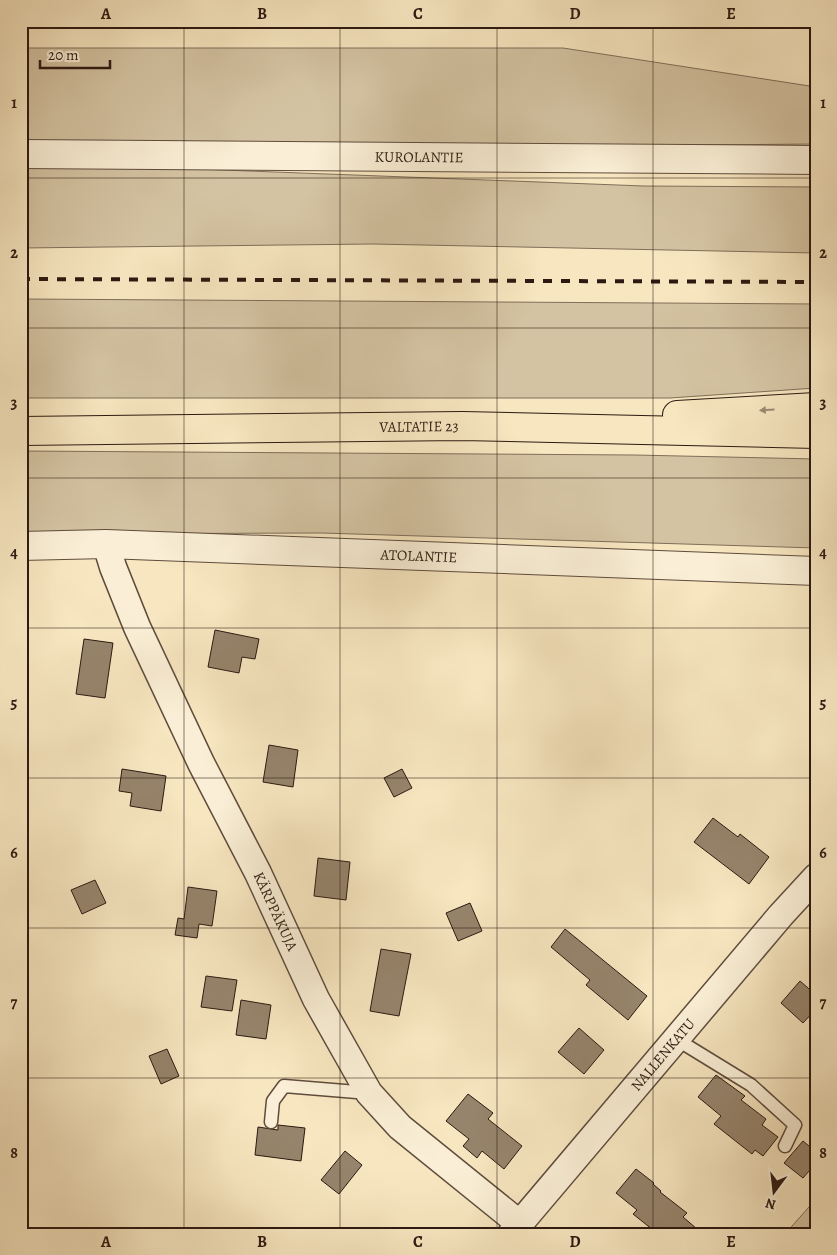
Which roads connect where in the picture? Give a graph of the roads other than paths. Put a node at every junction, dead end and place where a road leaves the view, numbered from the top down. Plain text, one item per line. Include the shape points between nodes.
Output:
1 (21, 154) edge
2 (816, 160) edge
3 (816, 407) edge
4 (462, 426) junction
5 (21, 431) edge
6 (816, 434) edge
7 (106, 544) junction
8 (21, 546) edge
9 (816, 571) edge
10 (816, 877) edge
11 (676, 1039) junction
12 (368, 1093) junction
13 (270, 1122) dead end
14 (785, 1146) dead end
15 (516, 1229) edge

1 - 2 street, KUROLANTIE
3 -> 4 highway
4 - 5 highway, VALTATIE 23
4 - 6 highway, VALTATIE 23
7 - 8 street, ATOLANTIE
7 - 9 street, ATOLANTIE
7 - 12 street, KÄRPPÄKUJA via 137,628 197,754 258,873 316,999
10 - 11 street, NALLENKATU
11 - 14 lane via 751,1085 795,1125
11 - 15 street, NALLENKATU
12 - 13 lane via 284,1086 273,1101
12 - 15 street, KÄRPPÄKUJA via 400,1127

